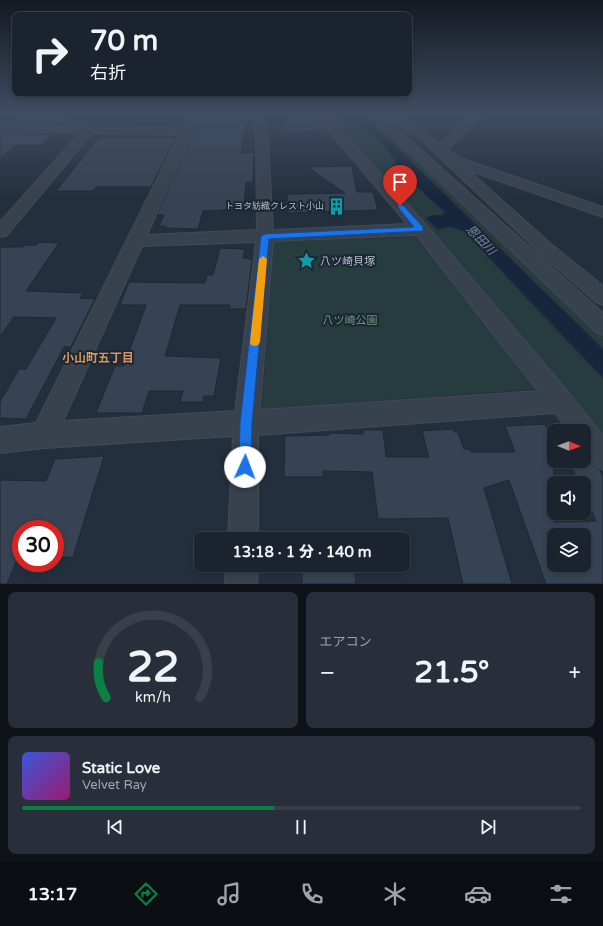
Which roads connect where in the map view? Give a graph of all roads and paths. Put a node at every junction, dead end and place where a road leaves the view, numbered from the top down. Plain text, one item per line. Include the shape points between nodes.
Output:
1 (78, 142) edge
2 (181, 142) edge
3 (262, 142) edge
4 (345, 142) edge
5 (404, 142) edge
6 (430, 142) edge
7 (448, 142) edge
8 (439, 151) junction
9 (603, 212) edge
10 (420, 229) junction
11 (0, 232) edge
12 (265, 236) junction
13 (135, 241) junction
14 (603, 297) edge
15 (603, 326) edge
16 (561, 401) junction
17 (246, 423) junction
18 (579, 424) edge
19 (44, 435) junction
20 (0, 440) edge
21 (591, 441) edge
22 (603, 457) edge
23 (243, 532) edge
24 (242, 572) edge
25 (241, 584) edge

1 - 11 street
2 - 13 street
3 - 12 street
4 - 10 street
5 - 15 street
6 - 8 street
7 - 8 street
8 - 9 street via 461,163
8 - 14 street
10 - 12 street
10 - 16 street
12 - 13 street
12 - 17 street
13 - 19 street
16 - 17 street
16 - 18 street
17 - 19 street
17 - 23 street
19 - 20 street
21 - 22 street
24 - 25 street

